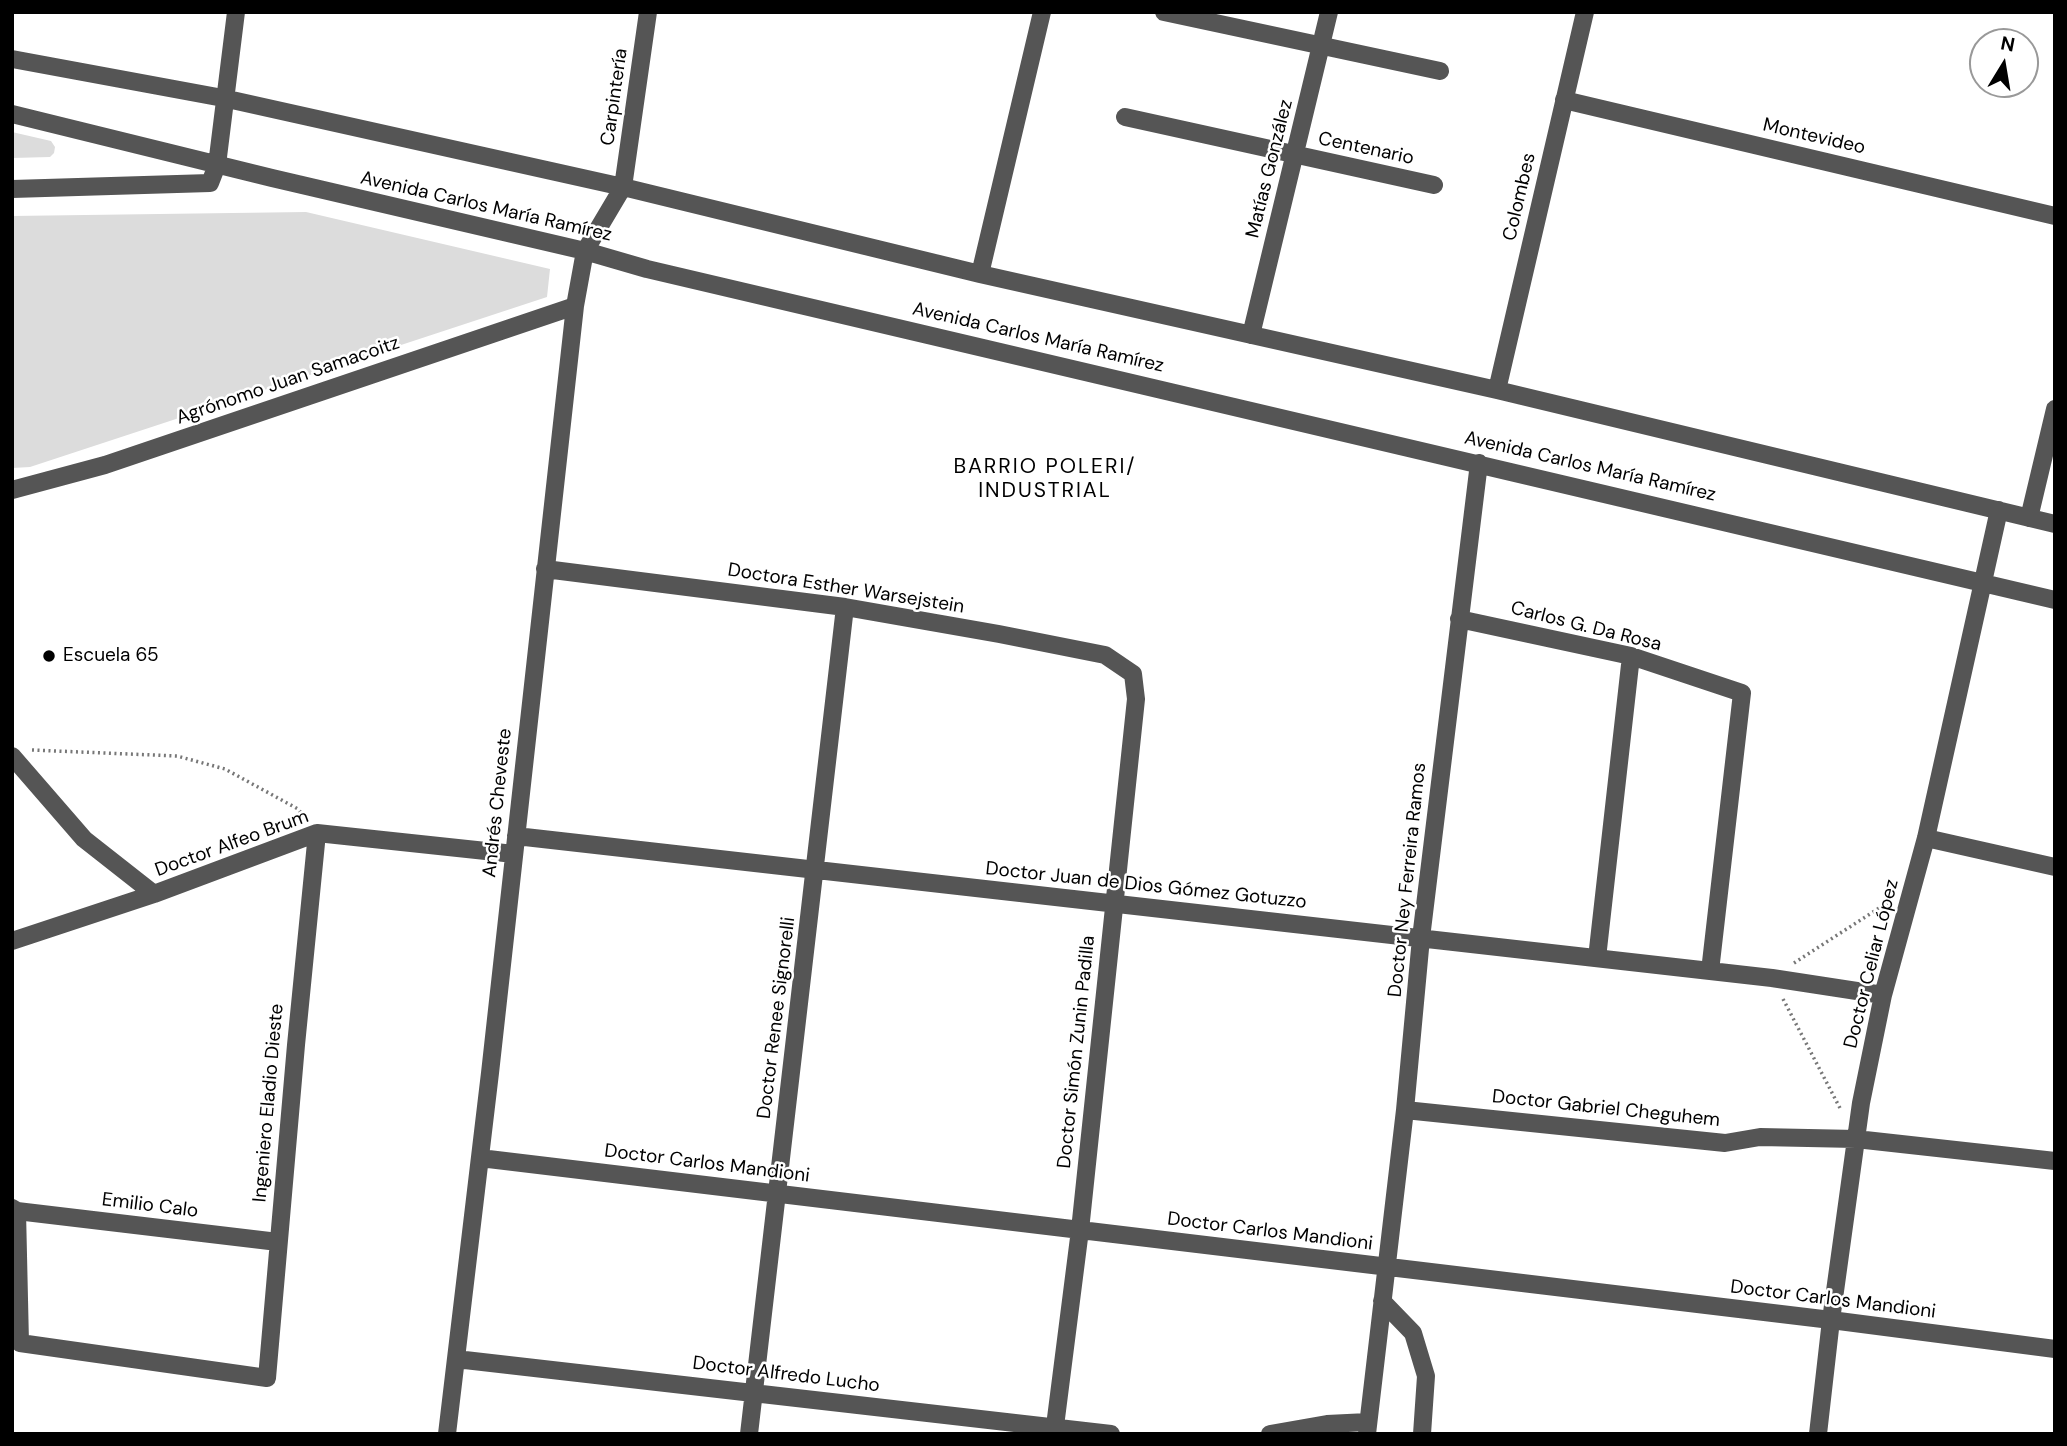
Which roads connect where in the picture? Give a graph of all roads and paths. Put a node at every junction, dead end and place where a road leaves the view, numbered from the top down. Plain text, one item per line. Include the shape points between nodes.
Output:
1 (236, 12) edge
2 (648, 12) edge
3 (1042, 12) edge
4 (1329, 12) edge
5 (1585, 12) edge
6 (1173, 13) edge
7 (1321, 46) junction
8 (12, 59) edge
9 (1440, 71) dead end
10 (223, 98) junction
11 (1564, 100) junction
12 (12, 114) edge
13 (1125, 117) dead end
14 (1295, 155) junction
15 (217, 165) junction
16 (1434, 185) dead end
17 (623, 187) junction
18 (12, 189) edge
19 (2055, 216) edge
20 (585, 251) junction
21 (980, 274) junction
22 (575, 306) junction
23 (1251, 335) junction
24 (1497, 390) junction
25 (2055, 409) edge
26 (1479, 463) junction
27 (12, 490) edge
28 (1999, 510) junction
29 (2029, 518) junction
30 (2055, 524) edge
31 (545, 569) junction
32 (1983, 581) junction
33 (2055, 600) edge
34 (845, 607) junction
35 (1459, 618) junction
36 (1631, 656) junction
37 (1133, 674) joint
38 (19, 753) edge
39 (317, 833) junction
40 (516, 836) junction
41 (1926, 838) junction
42 (514, 854) junction
43 (2055, 867) edge
44 (815, 870) junction
45 (1913, 886) junction
46 (154, 894) junction
47 (1114, 904) junction
48 (1421, 938) junction
49 (12, 942) edge
50 (1597, 958) junction
51 (1710, 971) junction
52 (1772, 978) junction
53 (1884, 995) junction
54 (1405, 1110) junction
55 (1856, 1139) junction
56 (480, 1158) junction
57 (2055, 1161) edge
58 (777, 1194) junction
59 (15, 1209) edge
60 (1080, 1230) junction
61 (278, 1242) junction
62 (1386, 1267) junction
63 (1382, 1301) junction
64 (1831, 1320) junction
65 (2055, 1349) edge
66 (456, 1359) junction
67 (754, 1393) junction
68 (1368, 1428) edge
69 (1055, 1431) edge
70 (446, 1434) edge
71 (749, 1434) edge
72 (1111, 1434) edge
73 (1270, 1434) edge
74 (1422, 1434) edge
75 (1818, 1434) edge

1 - 10 street
2 - 17 street, Carpintería
3 - 21 street
4 - 7 street, Matías González
5 - 11 street, Colombes
6 - 7 street
7 - 9 street
7 - 14 street, Matías González
8 - 10 street
10 - 15 street
10 - 17 street
11 - 19 street, Montevideo
11 - 24 street, Colombes
12 - 15 street, Avenida Carlos María Ramírez
13 - 14 street, Centenario
14 - 16 street, Centenario
14 - 23 street, Matías González
15 - 18 street via 210,183
15 - 20 street, Avenida Carlos María Ramírez
17 - 20 street, Andrés Cheveste
17 - 21 street
20 - 22 street, Andrés Cheveste
20 - 26 street, Avenida Carlos María Ramírez
21 - 23 street
22 - 27 street, Agrónomo Juan Samacoitz via 105,465
22 - 31 street, Andrés Cheveste
23 - 24 street
24 - 28 street
25 - 29 street
26 - 32 street, Avenida Carlos María Ramírez
26 - 35 street, Doctor Ney Ferreira Ramos
28 - 29 street
28 - 32 street, Doctor Celiar López
29 - 30 street
31 - 34 street, Doctora Esther Warsejstein
31 - 40 street, Andrés Cheveste
32 - 33 street, Avenida Carlos María Ramírez
32 - 41 street, Doctor Celiar López
34 - 37 street, Doctora Esther Warsejstein via 1105,655
34 - 44 street, Doctor Renee Signorelli
35 - 36 street, Carlos G. Da Rosa
35 - 48 street, Doctor Ney Ferreira Ramos
36 - 50 street
36 - 51 street, Carlos G. Da Rosa via 1742,694
37 - 47 street, Doctor Simón Zunin Padilla via 1136,699
38 - 39 path via 177,756 225,769 298,809
38 - 46 street via 84,839
39 - 42 street, Doctor Alfeo Brum
39 - 46 street, Doctor Alfeo Brum
39 - 61 street, Ingeniero Eladio Dieste
40 - 42 street, Andrés Cheveste
40 - 44 street, Doctor Juan de Dios Gómez Gotuzzo
41 - 43 street
41 - 45 street, Doctor Celiar López
42 - 56 street, Andrés Cheveste
44 - 47 street, Doctor Juan de Dios Gómez Gotuzzo
44 - 58 street, Doctor Renee Signorelli
45 - 52 path
45 - 53 street, Doctor Celiar López
46 - 49 street, Doctor Alfeo Brum
47 - 48 street, Doctor Juan de Dios Gómez Gotuzzo
47 - 60 street, Doctor Simón Zunin Padilla
48 - 50 street, Doctor Juan de Dios Gómez Gotuzzo
48 - 54 street, Doctor Ney Ferreira Ramos
50 - 51 street, Doctor Juan de Dios Gómez Gotuzzo
51 - 52 street, Doctor Juan de Dios Gómez Gotuzzo
52 - 53 street, Doctor Juan de Dios Gómez Gotuzzo
52 - 55 path
53 - 55 street, Doctor Celiar López
54 - 55 street, Doctor Gabriel Cheguhem via 1725,1143 1760,1137
54 - 62 street, Doctor Ney Ferreira Ramos
55 - 57 street, Doctor Gabriel Cheguhem
55 - 64 street, Doctor Celiar López
56 - 58 street, Doctor Carlos Mandioni
56 - 66 street, Andrés Cheveste
58 - 60 street, Doctor Carlos Mandioni
58 - 67 street, Doctor Renee Signorelli
59 - 61 street, Emilio Calo
59 - 61 street, Ingeniero Eladio Dieste via 20,1343 267,1378
60 - 62 street, Doctor Carlos Mandioni
60 - 69 street, Doctor Simón Zunin Padilla
62 - 63 street, Doctor Ney Ferreira Ramos
62 - 64 street, Doctor Carlos Mandioni
63 - 68 street, Doctor Ney Ferreira Ramos
63 - 74 street via 1413,1333 1426,1376
64 - 65 street, Doctor Carlos Mandioni
64 - 75 street, Doctor Celiar López
66 - 67 street, Doctor Alfredo Lucho
66 - 70 street, Andrés Cheveste
67 - 69 street, Doctor Alfredo Lucho
67 - 71 street, Doctor Renee Signorelli
68 - 73 street via 1327,1424
69 - 72 street, Doctor Alfredo Lucho

